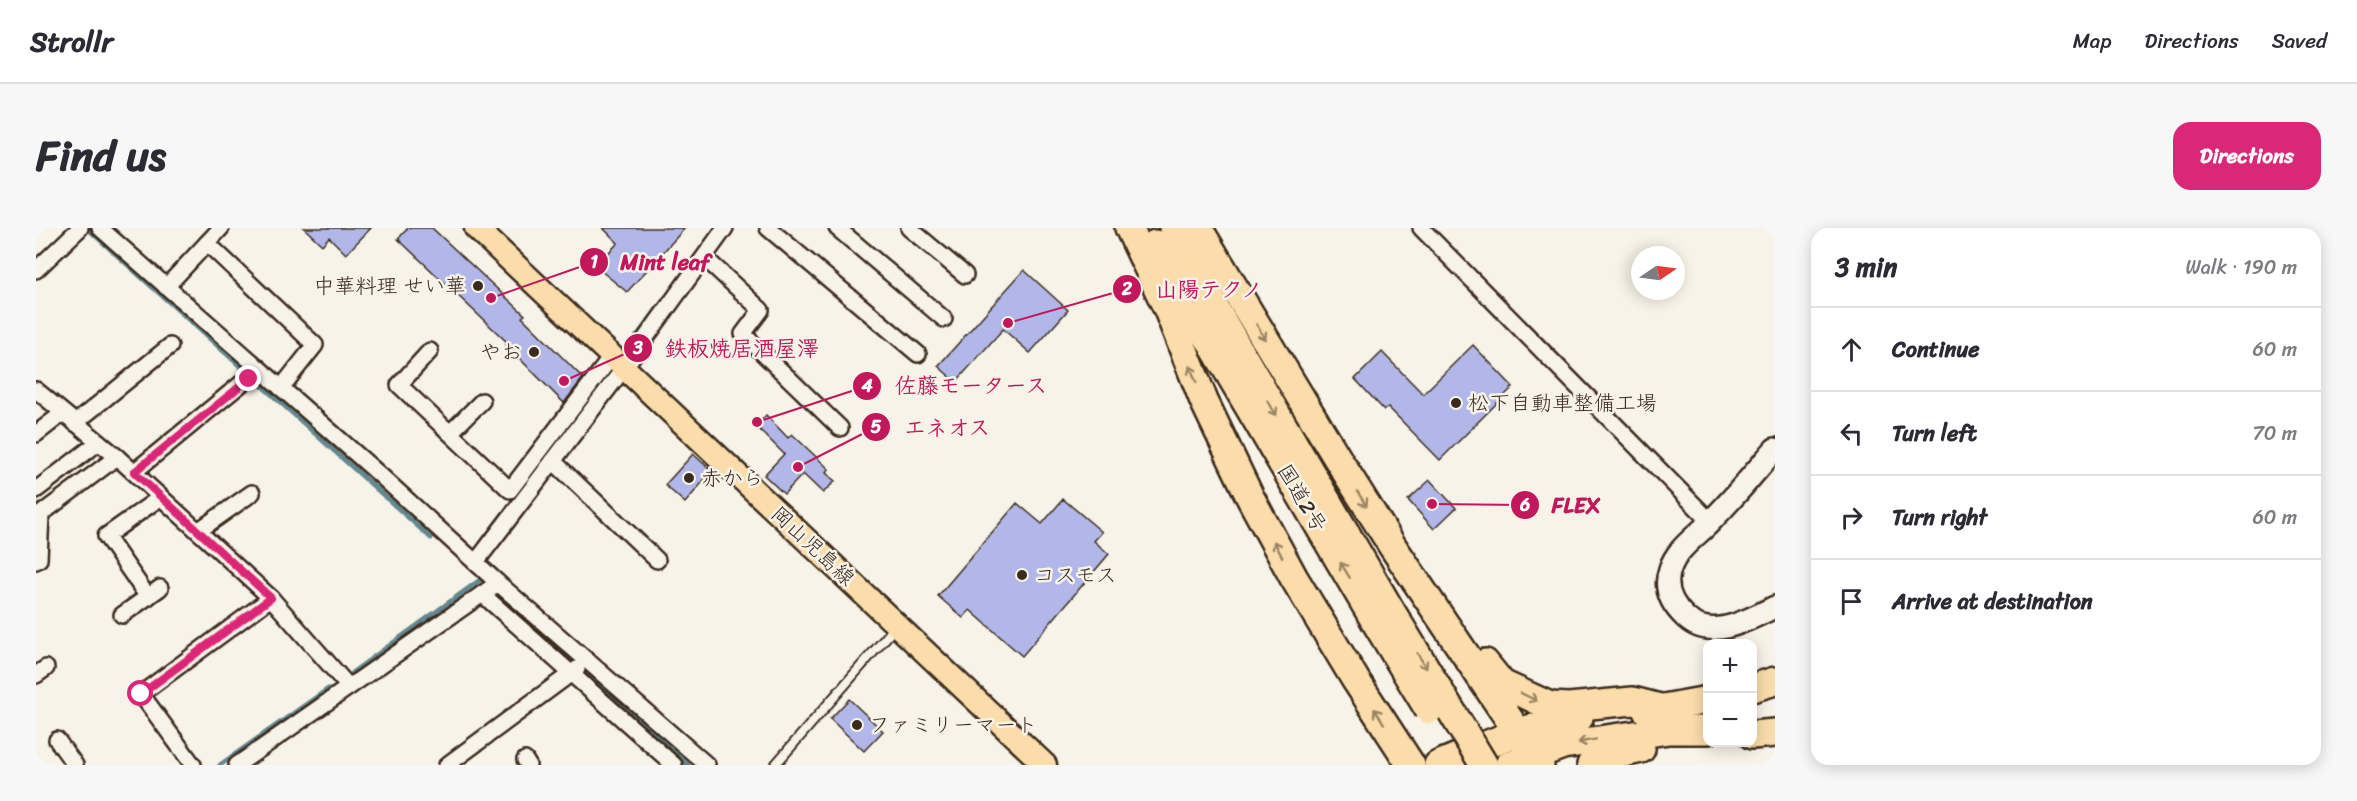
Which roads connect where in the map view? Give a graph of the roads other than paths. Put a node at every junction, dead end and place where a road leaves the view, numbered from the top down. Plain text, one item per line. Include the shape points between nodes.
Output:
1 (80, 228) edge
2 (100, 228) edge
3 (221, 228) edge
4 (476, 228) edge
5 (725, 228) edge
6 (768, 228) edge
7 (837, 228) edge
8 (909, 228) edge
9 (1129, 228) edge
10 (1146, 228) edge
11 (1173, 228) edge
12 (1198, 228) edge
13 (1421, 228) edge
14 (207, 243) junction
15 (705, 258) junction
16 (36, 270) edge
17 (965, 275) dead end
18 (166, 286) junction
19 (944, 319) dead end
20 (170, 346) dead end
21 (430, 351) dead end
22 (918, 354) dead end
23 (618, 362) junction
24 (255, 374) junction
25 (281, 388) junction
26 (36, 390) edge
27 (482, 401) dead end
28 (69, 418) junction
29 (840, 429) dead end
30 (450, 433) junction
31 (36, 434) edge
32 (99, 442) junction
33 (1775, 449) edge
34 (117, 457) junction
35 (553, 461) junction
36 (134, 472) junction
37 (531, 477) junction
38 (36, 490) edge
39 (252, 493) dead end
40 (161, 497) junction
41 (1711, 522) junction
42 (198, 531) junction
43 (1393, 547) junction
44 (36, 561) edge
45 (657, 561) dead end
46 (476, 562) junction
47 (498, 583) junction
48 (482, 594) junction
49 (271, 598) junction
50 (1775, 607) edge
51 (122, 615) dead end
52 (1383, 616) junction
53 (897, 625) junction
54 (579, 667) junction
55 (1775, 681) edge
56 (1757, 686) edge
57 (349, 687) junction
58 (1703, 701) edge
59 (1664, 709) junction
60 (1703, 730) edge
61 (1775, 732) edge
62 (1517, 733) junction
63 (1757, 733) edge
64 (57, 740) dead end
65 (1703, 741) edge
66 (682, 760) edge
67 (1537, 760) edge
68 (75, 765) edge
69 (193, 765) edge
70 (237, 765) edge
71 (447, 765) edge
72 (706, 765) edge
73 (775, 765) edge
74 (1045, 765) edge
75 (1411, 765) edge
76 (1438, 765) edge
77 (1462, 765) edge
78 (1484, 765) edge
79 (1509, 765) edge
80 (1591, 765) edge

1 - 16 street
2 - 18 street
3 - 14 street
4 - 23 main road, 岡山児島線
5 - 15 street
6 - 22 street
7 - 19 street
8 - 17 street
75 -> 9 highway via 1355,680 1250,497
52 -> 10 highway, 国道2号 via 1196,317
11 -> 52 highway, 国道2号
12 -> 43 highway
13 - 41 street
14 - 18 street
14 - 25 street via 315,345
15 - 23 street
15 - 29 street via 761,310 743,334
18 - 24 street
20 - 28 street
21 - 30 street via 399,385
23 - 35 street
23 - 37 street
23 - 53 main road, 岡山児島線
24 - 25 street
24 - 36 street
25 - 46 street
26 - 28 street
27 - 30 street
28 - 31 street
28 - 32 street
30 - 37 street via 510,490
32 - 34 street
32 - 38 street
33 - 41 street
34 - 36 street
34 - 44 street via 41,514
35 - 37 street
35 - 45 street
36 - 40 street
37 - 46 street
39 - 42 street
40 - 42 street
40 - 51 street via 106,536 154,592
41 - 50 street via 1679,552 1669,570 1667,587 1674,606 1690,622 1709,629 1734,626
42 - 49 street
43 -> 59 highway via 1414,566 1502,684 1550,706 1633,701
43 - 62 highway
46 - 47 street
47 - 48 street
47 - 54 street
48 - 54 street
48 - 57 street
49 - 57 street
49 - 69 street via 141,694
52 - 77 highway, 国道2号, bridge
52 -> 78 highway, 国道2号, bridge
53 - 73 lane
53 - 74 main road, 岡山児島線
54 - 66 street
54 - 66 street
54 - 71 street
55 - 56 highway
57 - 70 street
58 - 59 highway
59 - 62 highway via 1559,720
60 -> 67 highway via 1669,730 1563,745
61 - 63 highway
62 - 67 highway
62 - 76 highway
64 - 68 street
65 - 80 highway via 1628,750
66 - 72 street
67 - 79 highway

